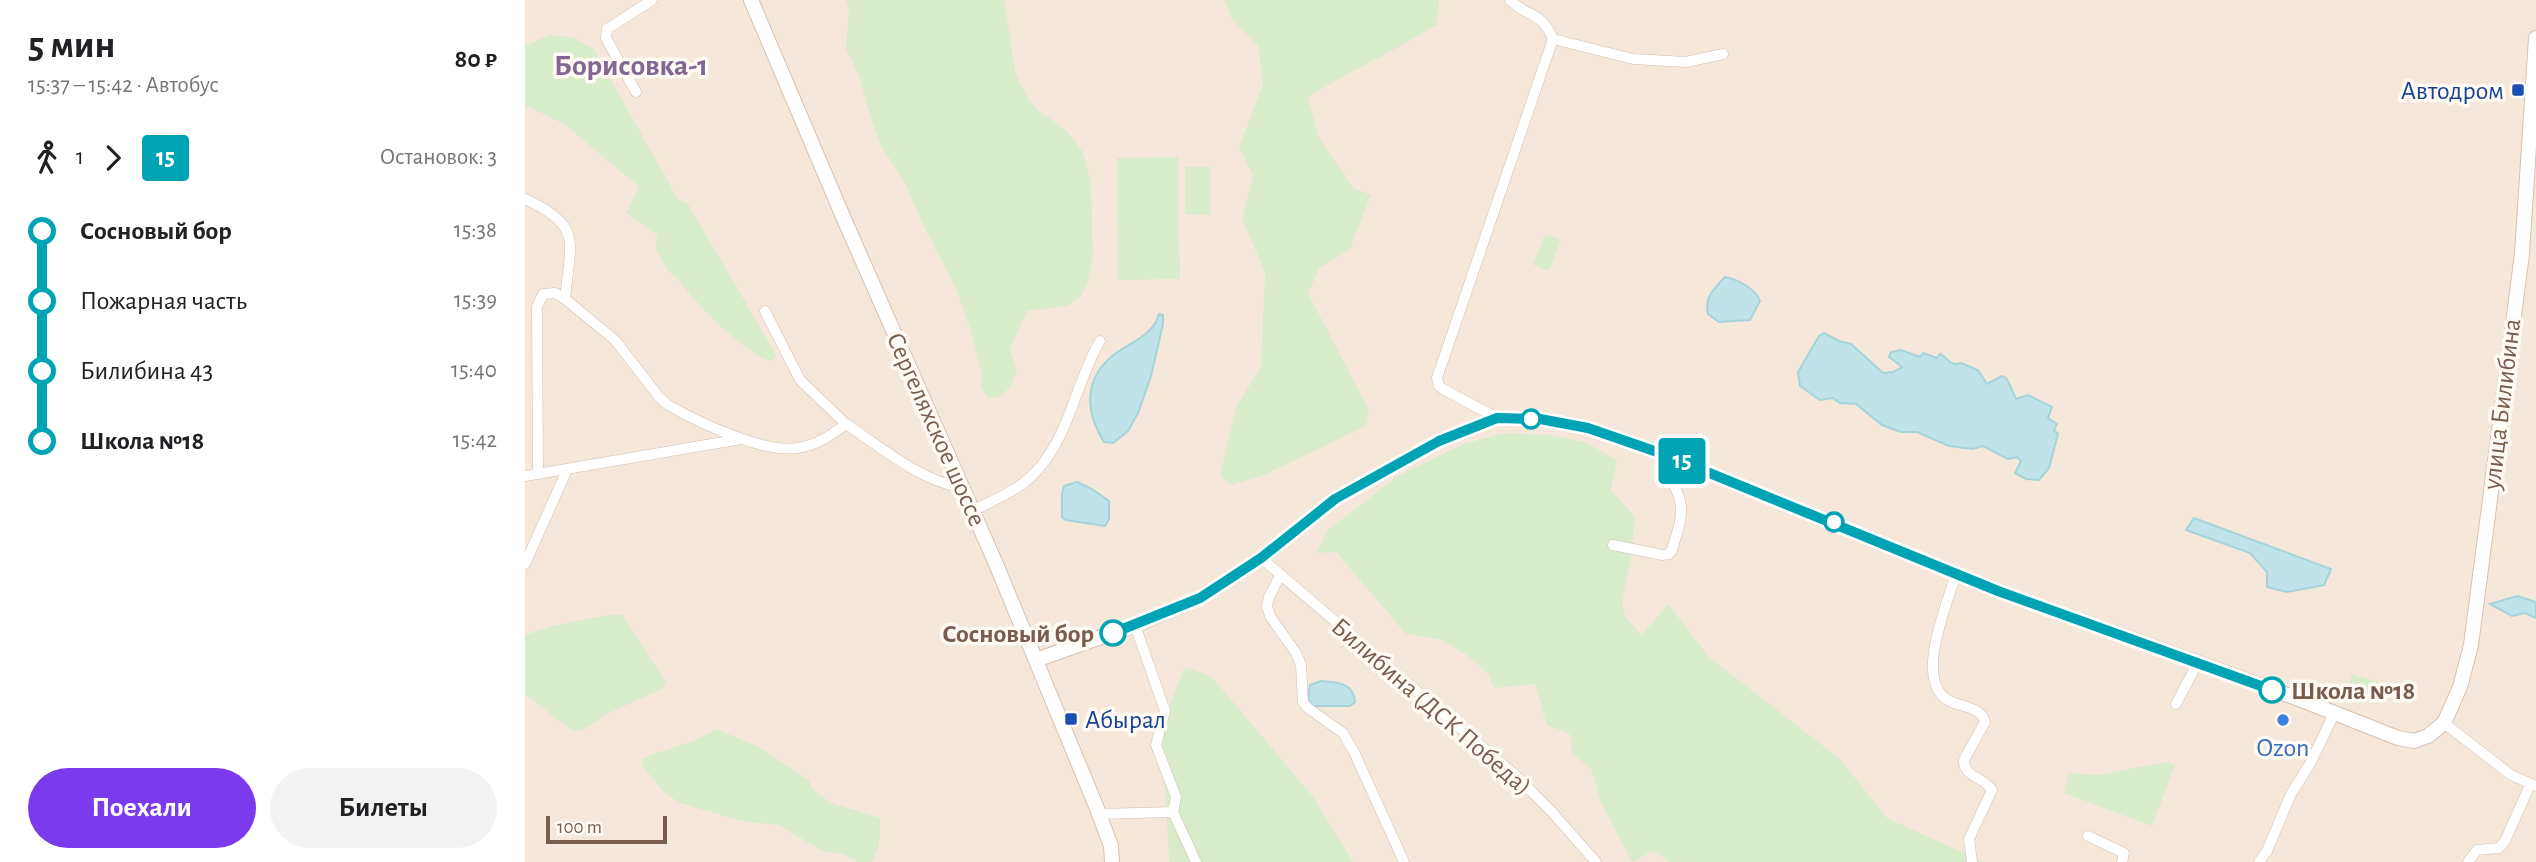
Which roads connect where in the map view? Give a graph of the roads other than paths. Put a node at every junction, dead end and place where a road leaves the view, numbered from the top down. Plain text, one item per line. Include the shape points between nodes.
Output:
1 (652, 0) edge
2 (1510, 0) edge
3 (754, 1) edge
4 (2536, 38) edge
5 (1553, 39) junction
6 (2536, 47) edge
7 (1723, 54) dead end
8 (636, 92) dead end
9 (525, 199) edge
10 (565, 299) junction
11 (765, 311) dead end
12 (1100, 341) dead end
13 (1497, 418) junction
14 (846, 424) junction
15 (742, 439) junction
16 (1663, 454) junction
17 (567, 470) junction
18 (538, 474) junction
19 (525, 476) edge
20 (962, 487) junction
21 (972, 511) junction
22 (1613, 545) dead end
23 (1261, 558) junction
24 (525, 564) edge
25 (1956, 574) junction
26 (1280, 576) junction
27 (1135, 625) junction
28 (1036, 660) junction
29 (2197, 664) junction
30 (2176, 704) dead end
31 (2334, 714) junction
32 (2444, 723) junction
33 (2533, 785) edge
34 (1173, 812) junction
35 (1100, 814) junction
36 (2088, 836) dead end
37 (1112, 862) edge
38 (1196, 862) edge
39 (1404, 862) edge
40 (1596, 862) edge
41 (1972, 862) edge
42 (2122, 862) edge
43 (2259, 862) edge
44 (2468, 862) edge

1 - 8 street via 607,29 606,38
2 - 5 street via 1541,19
3 - 20 main road, Сергеляхское шоссе
4 - 6 main road, улица Билибина
5 - 7 street via 1633,59 1686,62
5 - 13 street via 1437,378 1443,389
6 - 32 main road, улица Билибина via 2522,254 2477,615 2460,687
9 - 10 street via 565,225 570,243
10 - 15 street via 615,340 668,405
10 - 18 street via 555,293 543,294 537,307
11 - 14 street via 800,380
12 - 21 street via 1040,468 1005,496
13 - 16 main road via 1540,419 1588,428
13 - 23 main road via 1439,441 1335,499
14 - 15 street via 797,448
14 - 20 street via 933,479
15 - 17 street
16 - 22 street via 1663,466 1682,513 1672,550 1662,555
16 - 25 main road
17 - 18 street
17 - 24 street
18 - 19 street
20 - 21 main road, Сергеляхское шоссе
21 - 28 main road, Сергеляхское шоссе
23 - 26 street, Билибина (ДСК Победа)
23 - 27 main road via 1200,598
25 - 29 main road
25 - 41 street via 1931,662 1939,691 1948,701 1979,712 1985,722 1963,765 1992,790 1969,839
26 - 39 street via 1267,606 1301,665 1303,702 1343,733
26 - 40 street, Билибина (ДСК Победа) via 1514,774
27 - 28 main road
27 - 34 street via 1165,711 1156,745 1176,797
28 - 35 main road, Сергеляхское шоссе
29 - 30 street
29 - 31 main road
31 - 32 main road via 2414,741
31 - 43 street
32 - 33 street via 2511,775
33 - 44 street via 2505,841 2499,848 2477,850
34 - 35 street
34 - 38 street
35 - 37 main road, Сергеляхское шоссе
36 - 42 street via 2124,853

